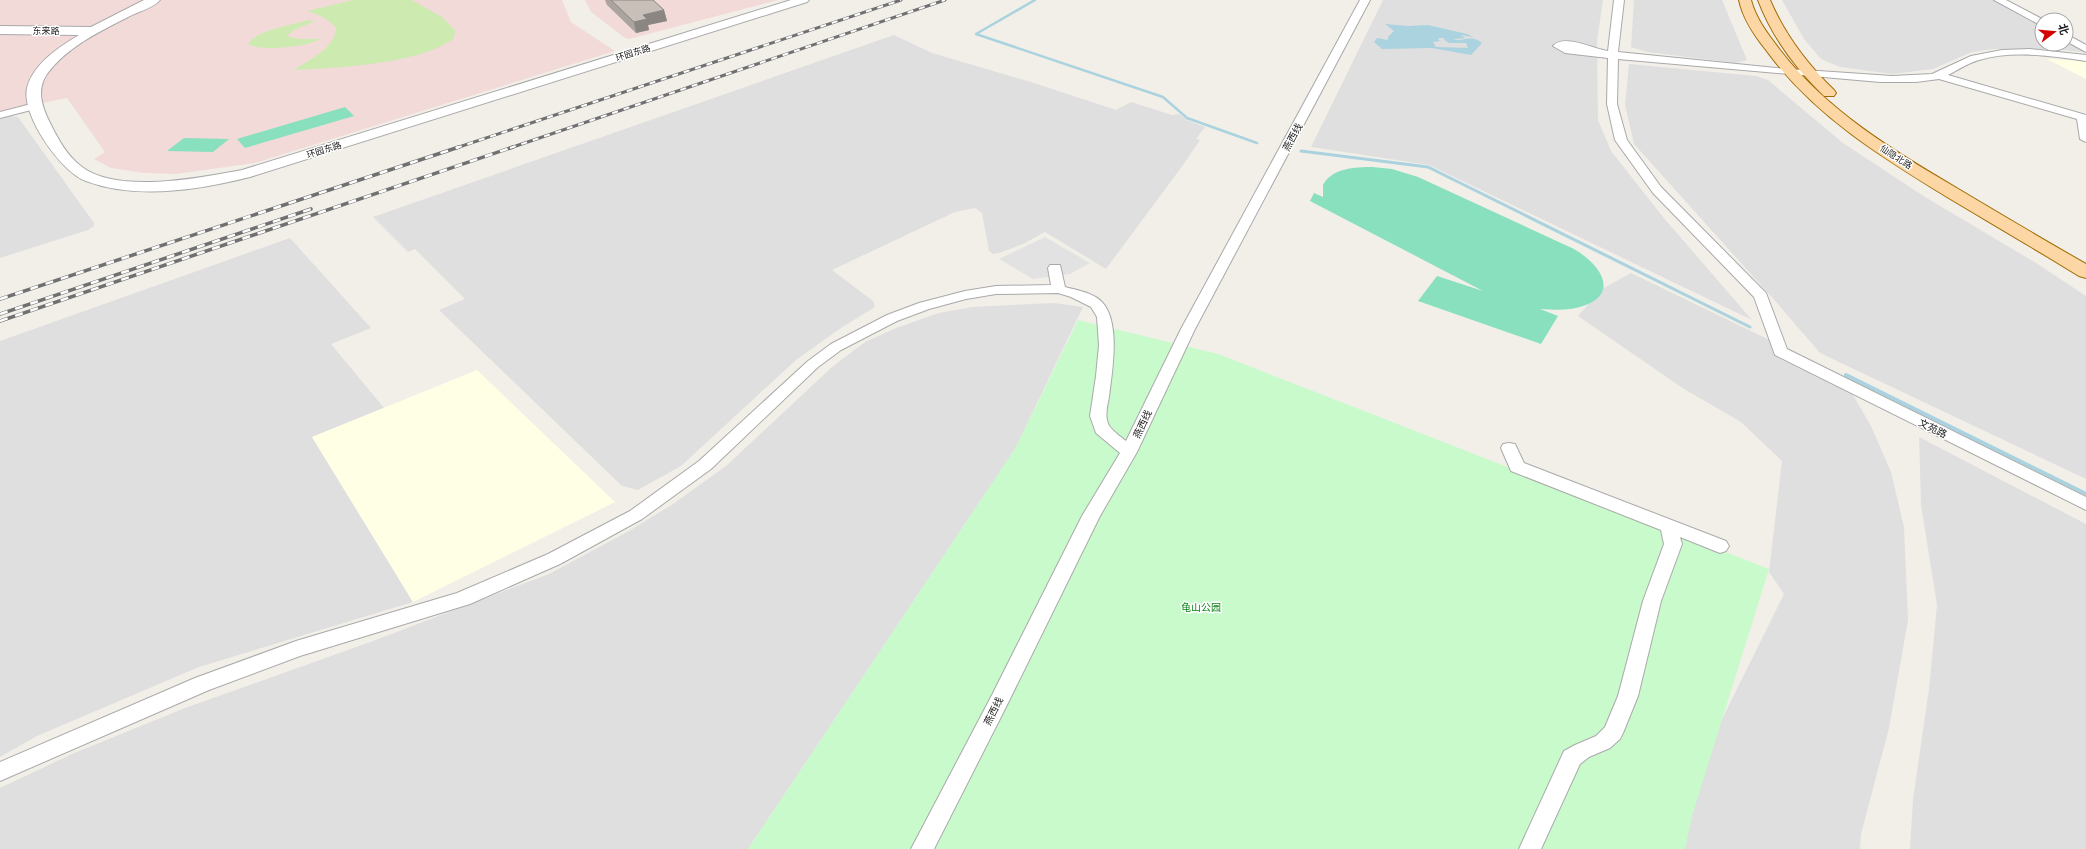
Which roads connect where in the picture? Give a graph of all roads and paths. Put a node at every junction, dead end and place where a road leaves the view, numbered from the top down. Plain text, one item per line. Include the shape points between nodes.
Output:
1 (154, 0) edge
2 (803, 0) edge
3 (1365, 0) edge
4 (1619, 0) edge
5 (1745, 0) edge
6 (1764, 0) edge
7 (1999, 0) edge
8 (2034, 19) edge
9 (0, 30) edge
10 (91, 31) junction
11 (0, 39) edge
12 (78, 39) junction
13 (2074, 42) edge
14 (2086, 49) edge
15 (1594, 52) dead end
16 (2046, 52) junction
17 (1613, 55) junction
18 (2086, 58) edge
19 (2080, 68) dead end
20 (1788, 72) junction
21 (1811, 74) junction
22 (1933, 77) junction
23 (35, 106) junction
24 (0, 115) edge
25 (2086, 139) edge
26 (2086, 257) edge
27 (1054, 268) dead end
28 (2086, 272) edge
29 (1059, 289) junction
30 (1509, 448) dead end
31 (1129, 452) junction
32 (2086, 504) edge
33 (1669, 526) junction
34 (1720, 546) dead end
35 (0, 772) edge
36 (922, 849) edge
37 (1530, 849) edge

1 - 10 street, 环园东路
2 - 23 street, 环园东路 via 290,161 216,180 142,185 116,184 92,179 75,171 65,160
3 - 31 street, 燕西线 via 1188,329
4 - 17 street
5 - 20 main road, 仙隐北路 via 1757,28
6 - 21 main road, 仙隐北路 via 1779,30
7 - 8 street
9 - 10 street, 东来路
10 - 12 street, 环园东路
11 - 12 street, 东来路
12 - 23 street, 环园东路 via 39,76 34,87
13 - 14 street
15 - 17 street
16 - 18 street
16 - 19 street
16 - 22 street via 2002,53 1976,57
17 - 20 street
17 - 32 street, 文苑路 via 1612,104 1621,140 1657,190 1761,296 1780,352
20 - 21 street
20 - 28 main road, 仙隐北路 via 1832,111 1897,159
21 - 22 street
21 - 26 main road, 仙隐北路 via 1849,111 1913,157
22 - 25 street via 2083,123
23 - 24 street
27 - 29 street
29 - 31 street via 1096,304 1104,317 1106,345 1098,416 1102,429
29 - 35 street via 996,290 959,297 892,318 859,334 813,364 705,465 670,492 636,515 554,559 463,599 296,649 202,684
30 - 33 street via 1516,467
31 - 36 street, 燕西线 via 1091,516
33 - 34 street
33 - 37 street via 1673,544 1652,601 1628,696 1613,732 1603,742 1572,758

